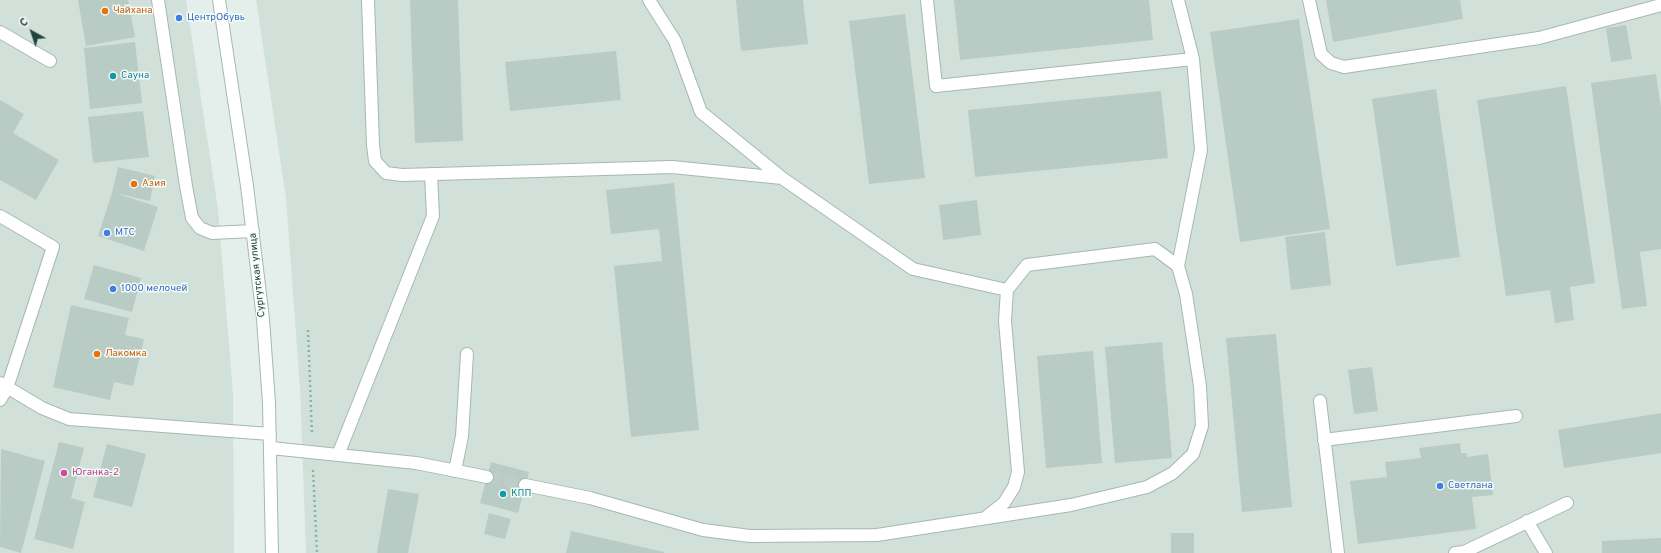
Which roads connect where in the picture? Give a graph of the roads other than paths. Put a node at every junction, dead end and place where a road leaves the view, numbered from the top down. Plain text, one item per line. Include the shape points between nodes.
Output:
1 (158, 0) edge
2 (219, 0) edge
3 (368, 0) edge
4 (649, 0) edge
5 (927, 0) edge
6 (1178, 0) edge
7 (1309, 0) edge
8 (1661, 5) edge
9 (0, 32) edge
10 (1193, 59) junction
11 (50, 61) dead end
12 (431, 174) junction
13 (782, 178) junction
14 (0, 216) edge
15 (253, 231) junction
16 (1178, 266) junction
17 (1007, 290) junction
18 (467, 354) dead end
19 (4, 386) edge
20 (0, 400) edge
21 (1320, 402) dead end
22 (1516, 416) dead end
23 (270, 434) junction
24 (1324, 440) junction
25 (271, 448) junction
26 (338, 455) junction
27 (455, 471) junction
28 (487, 477) tunnel mouth
29 (525, 485) tunnel mouth
30 (1567, 503) dead end
31 (985, 518) junction
32 (1527, 521) junction
33 (272, 553) edge
34 (1338, 553) edge
35 (1455, 553) edge
36 (1546, 553) edge

1 - 15 street via 192,218 200,228 212,233
2 - 15 street, Сургутская улица
3 - 12 street via 375,162 386,173
4 - 13 street via 675,40 701,112
5 - 10 street via 936,86
6 - 10 street
7 - 8 street via 1321,54 1331,63 1344,67 1539,38
9 - 11 street
10 - 16 street via 1201,150
12 - 13 street via 672,167
12 - 26 street via 433,216
13 - 17 street via 912,269
14 - 19 street via 53,248
15 - 23 street, Сургутская улица via 263,319
16 - 17 street via 1155,249 1027,265
16 - 31 street via 1186,294 1200,386 1202,426 1193,454 1173,473 1147,487 1071,505
17 - 31 street via 1005,321 1018,472 1014,487 1004,503
18 - 27 street via 462,436
19 - 20 street
19 - 23 street via 69,420
21 - 24 street
22 - 24 street
23 - 25 street, Сургутская улица
24 - 34 street
25 - 26 street
25 - 33 street, Сургутская улица
26 - 27 street via 416,463
27 - 28 street
29 - 31 street via 590,498 703,530 750,536 877,535
30 - 32 street
32 - 35 street via 1464,552
32 - 36 street

